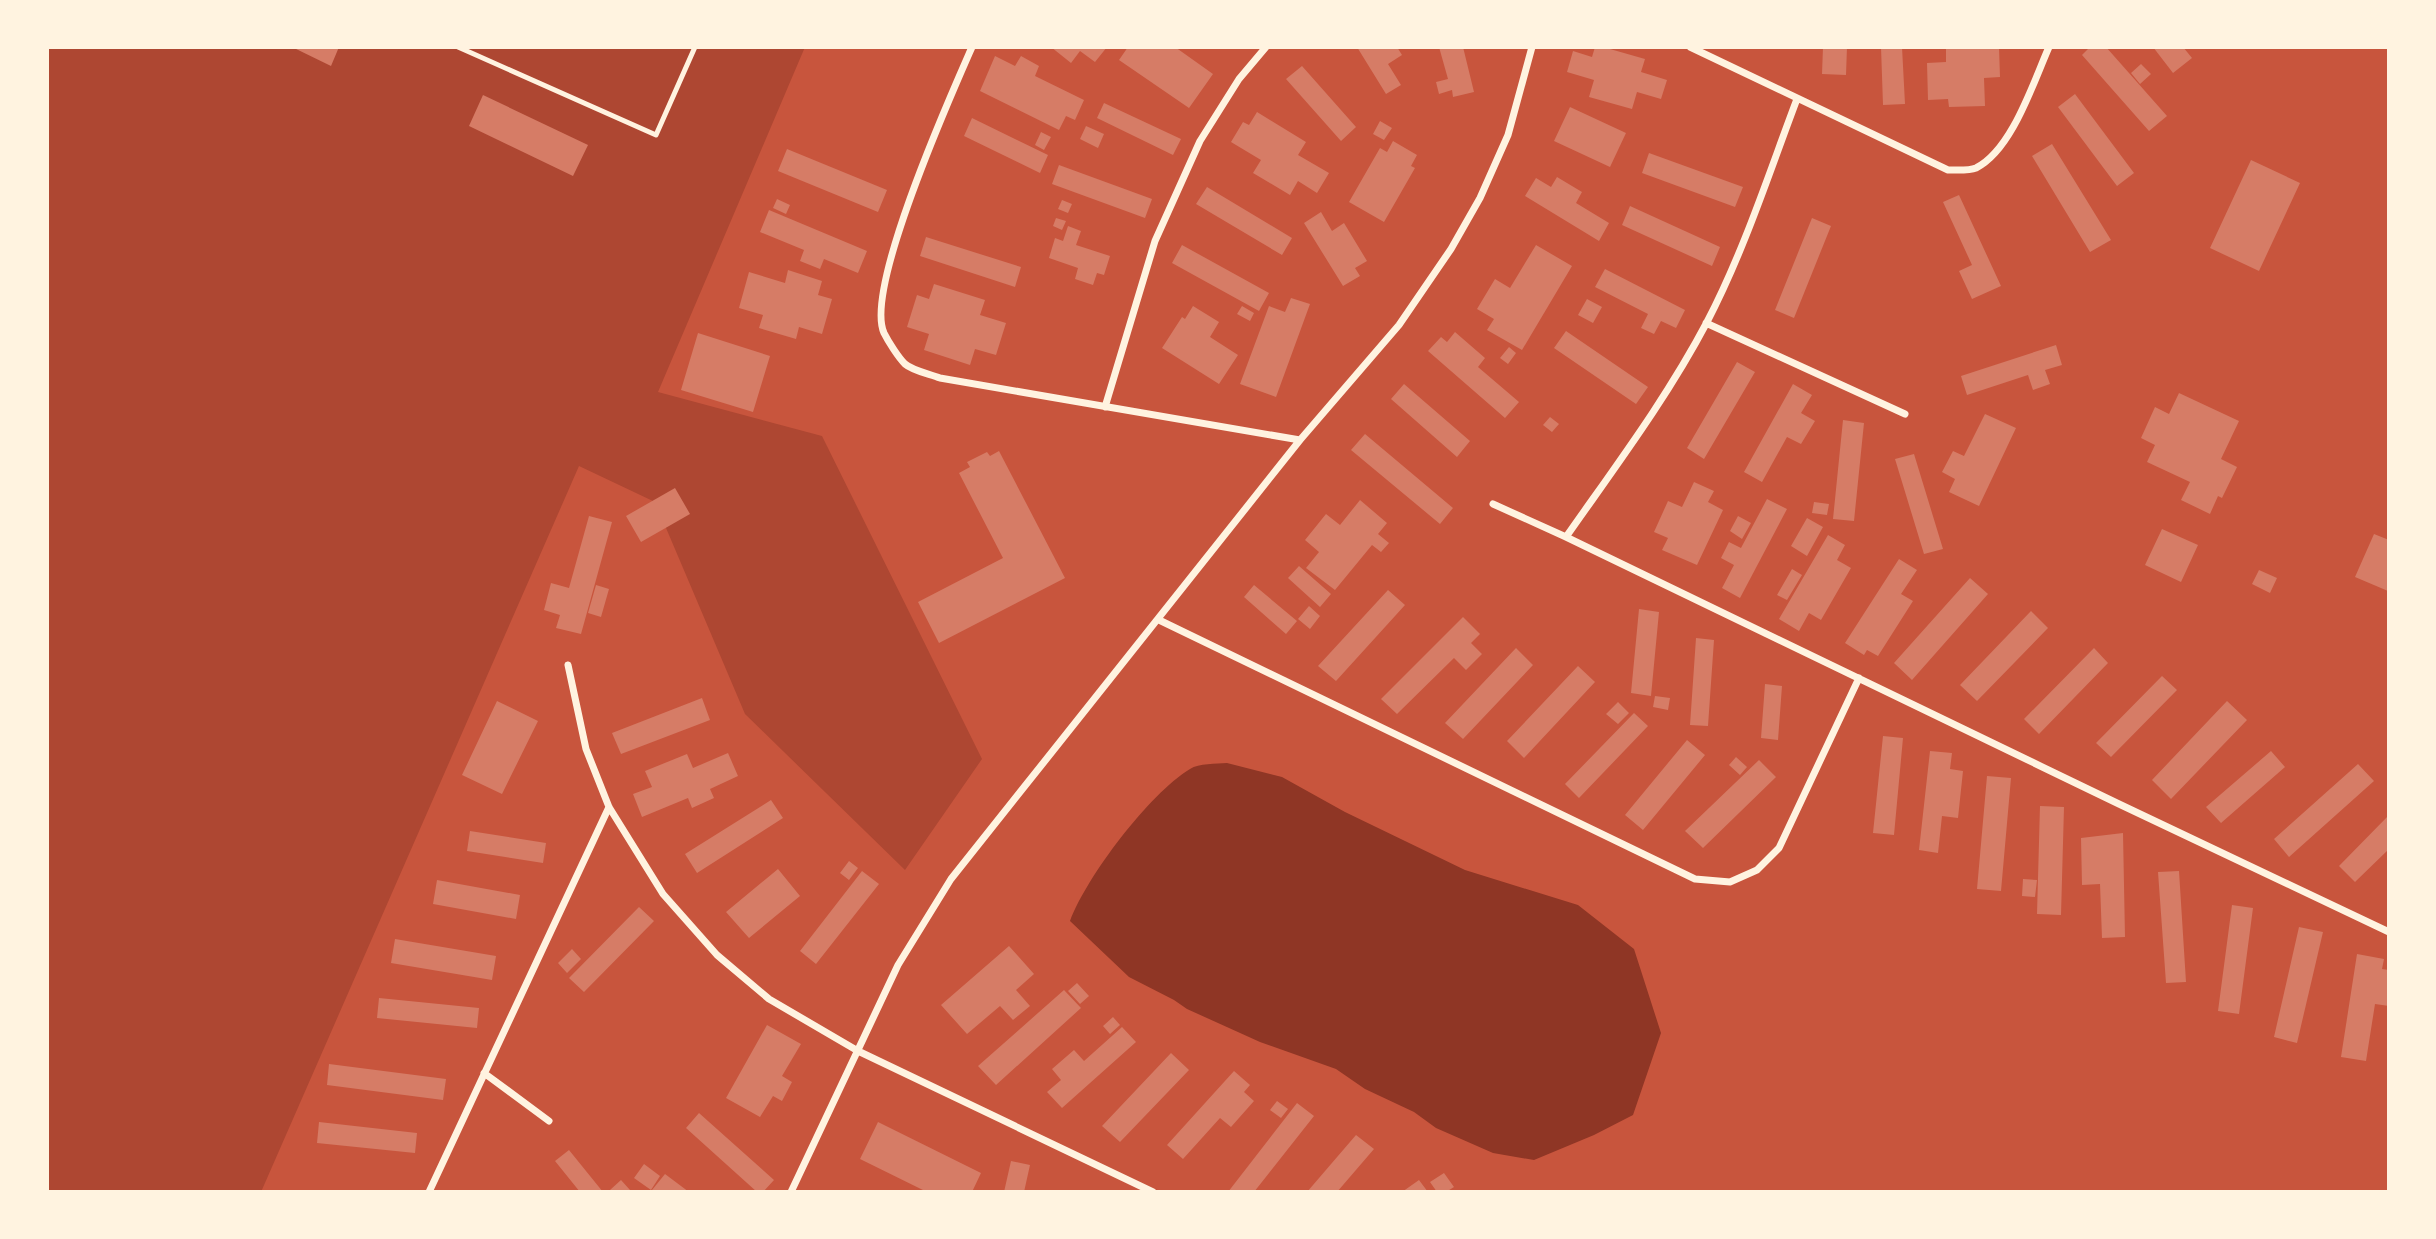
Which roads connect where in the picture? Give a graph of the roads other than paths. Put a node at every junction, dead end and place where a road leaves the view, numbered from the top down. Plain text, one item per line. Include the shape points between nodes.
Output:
1 (458, 47) edge
2 (695, 47) edge
3 (972, 47) edge
4 (1266, 47) edge
5 (1532, 47) edge
6 (1690, 47) edge
7 (2049, 47) edge
8 (1797, 99) junction
9 (1706, 323) junction
10 (1105, 407) junction
11 (1905, 414) dead end
12 (1300, 440) junction
13 (1493, 504) dead end
14 (1566, 537) junction
15 (1159, 620) junction
16 (568, 665) dead end
17 (1859, 678) junction
18 (610, 807) junction
19 (2389, 932) edge
20 (858, 1051) junction
21 (484, 1073) junction
22 (550, 1121) dead end
23 (429, 1192) edge
24 (790, 1192) edge
25 (1153, 1192) edge

1 - 2 lane via 656,135
3 - 10 street via 934,135 888,265 880,310 883,331 905,364 940,378
4 - 10 street via 1239,79 1200,141 1161,229
5 - 12 street via 1508,135 1451,249 1399,325
6 - 8 street
7 - 8 street via 2000,148 1974,169 1948,170
8 - 9 street
9 - 11 street
9 - 14 street via 1647,422
10 - 12 street
12 - 15 street
13 - 14 street
14 - 17 street
15 - 17 street via 1695,879 1730,882 1757,870 1779,848
15 - 20 street via 951,879 898,965
16 - 18 street via 586,749
17 - 19 street
18 - 20 street via 663,894 717,956 769,999
18 - 21 street
20 - 24 street
20 - 25 street
21 - 22 street
21 - 23 street

